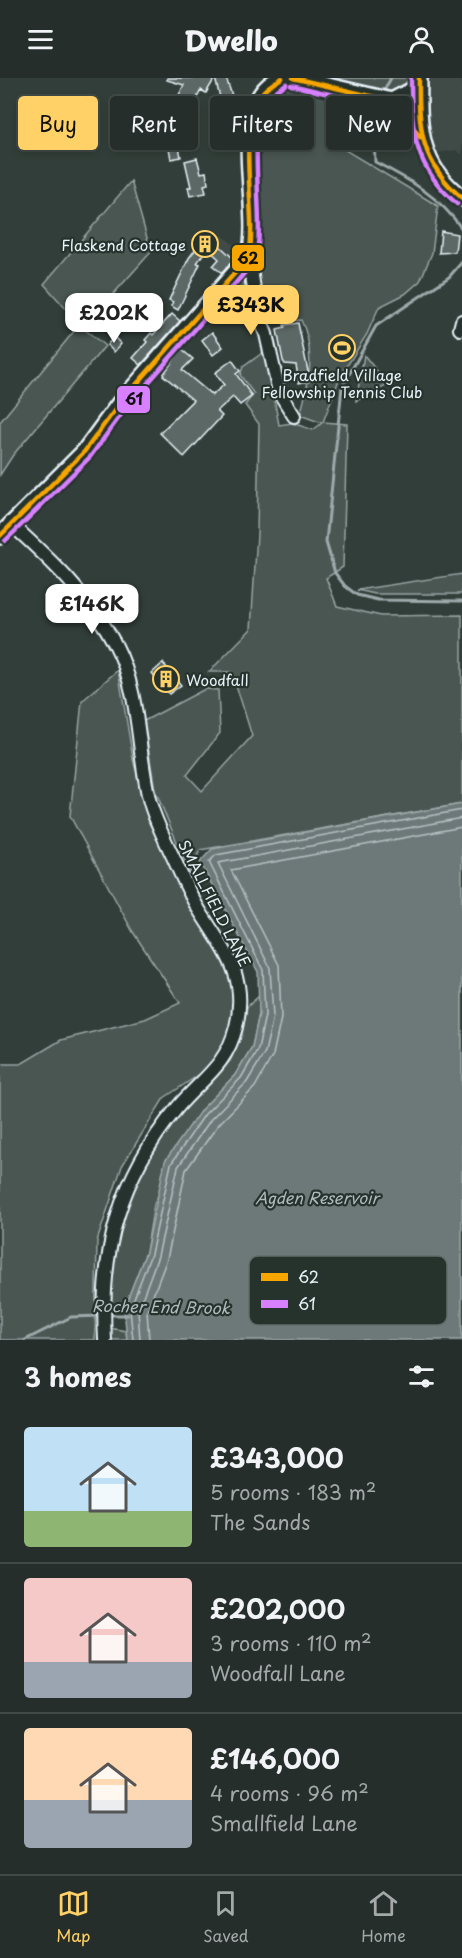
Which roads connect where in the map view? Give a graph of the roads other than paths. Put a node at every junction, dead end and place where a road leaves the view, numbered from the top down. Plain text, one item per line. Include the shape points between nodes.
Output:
1 (293, 78) edge
2 (274, 79) edge
3 (419, 83) edge
4 (366, 96) edge
5 (398, 96) edge
6 (412, 127) edge
7 (420, 137) junction
8 (462, 198) edge
9 (249, 257) junction
10 (294, 416) dead end
11 (10, 523) junction
12 (0, 536) edge
13 (105, 1340) edge

1 - 4 street
2 - 9 street via 257,102 252,126 248,165 252,240
3 - 5 street
3 - 7 street
6 - 7 street
7 - 8 street via 430,166
9 - 10 street via 258,314 279,392
9 - 11 street via 120,403 84,452
11 - 12 street
11 - 13 street, SMALLFIELD LANE via 94,609 116,646 127,672 150,801 200,911 234,966 240,990 236,1026 225,1058 171,1116 124,1194 108,1245

